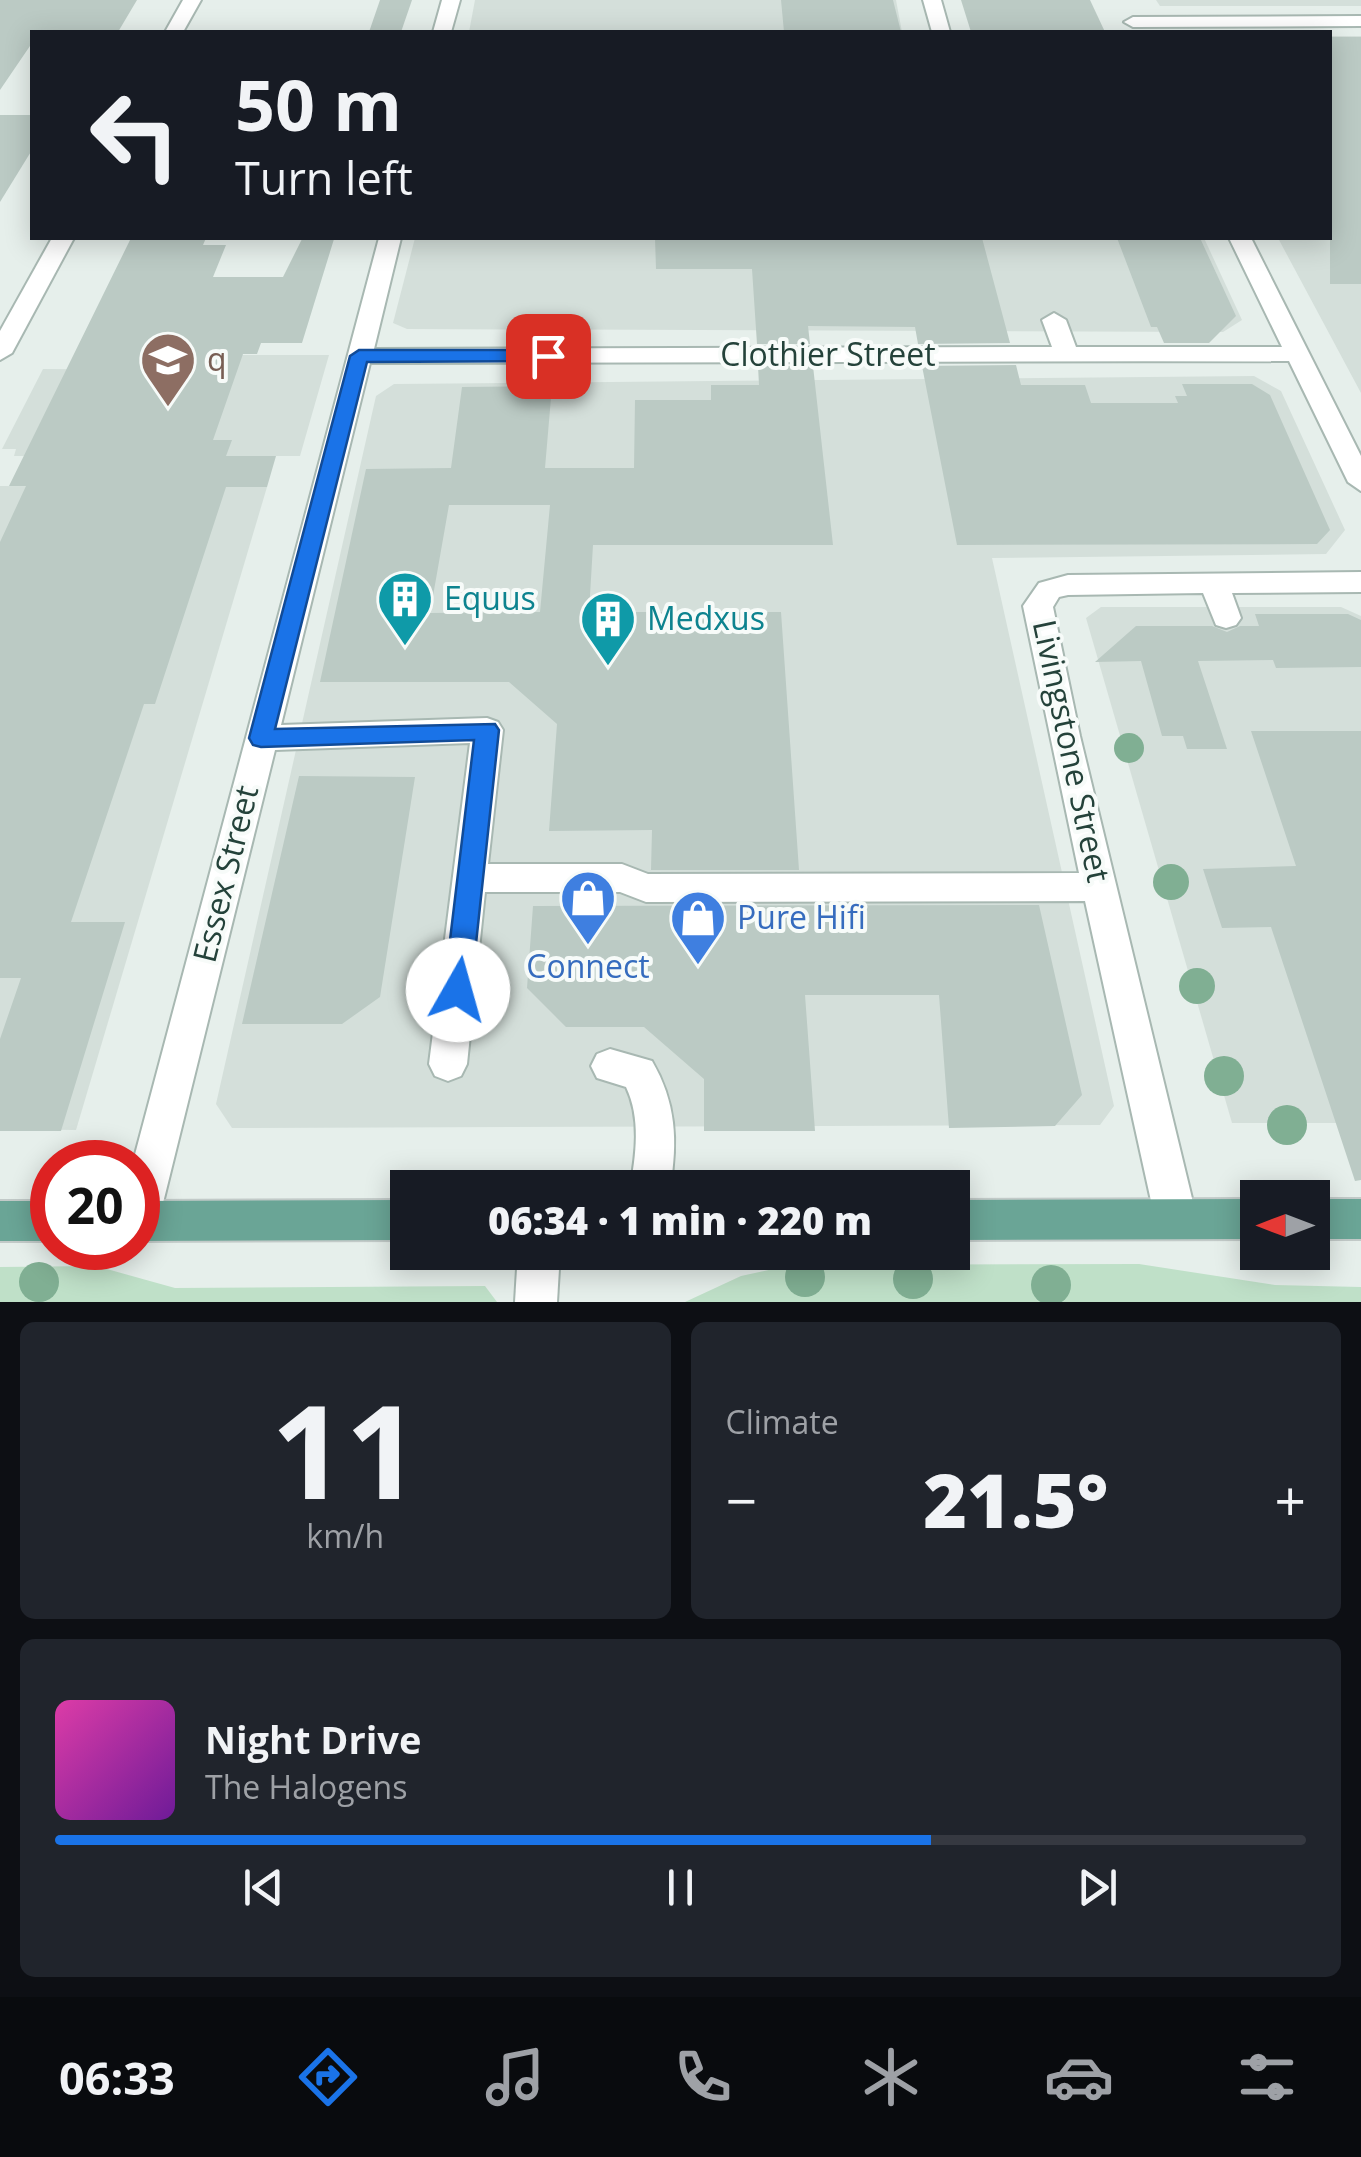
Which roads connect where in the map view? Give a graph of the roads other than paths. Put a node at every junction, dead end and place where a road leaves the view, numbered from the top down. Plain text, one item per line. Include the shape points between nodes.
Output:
1 (192, 0) edge
2 (450, 0) edge
3 (932, 0) edge
4 (1122, 0) edge
5 (1361, 21) edge
6 (1136, 27) edge
7 (175, 30) edge
8 (442, 30) edge
9 (940, 30) edge
10 (62, 240) edge
11 (389, 240) edge
12 (1241, 240) edge
13 (1054, 320) dead end
14 (0, 353) edge
15 (1066, 354) junction
16 (1298, 354) junction
17 (359, 356) junction
18 (1361, 482) edge
19 (1214, 582) junction
20 (1361, 582) edge
21 (1226, 618) dead end
22 (261, 738) junction
23 (472, 878) junction
24 (1100, 886) junction
25 (448, 1064) dead end
26 (610, 1066) dead end
27 (158, 1140) edge
28 (652, 1170) edge
29 (1240, 1219) edge
30 (1330, 1219) edge
31 (1361, 1219) edge
32 (160, 1220) edge
33 (390, 1220) edge
34 (970, 1220) edge
35 (1176, 1220) junction
36 (0, 1221) edge
37 (30, 1221) edge
38 (538, 1270) edge
39 (536, 1302) edge

1 - 7 street
2 - 8 street
3 - 9 street
4 - 6 street
5 - 6 street
10 - 14 street
11 - 17 street, Essex Street
12 - 16 street
13 - 15 street
15 - 16 street, Clothier Street
15 - 17 street, Clothier Street
16 - 18 street
17 - 22 street, Essex Street
19 - 20 street, Livingstone Street
19 - 21 street
19 - 24 street, Livingstone Street via 1068,584 1049,590 1038,606
22 - 23 street via 487,730
22 - 27 street, Essex Street
23 - 24 street via 622,878 646,888
23 - 25 street
24 - 35 street, Livingstone Street
26 - 28 street via 638,1073 648,1086
29 - 35 main road
30 - 31 main road
32 - 33 main road
34 - 35 main road
36 - 37 main road
38 - 39 street

